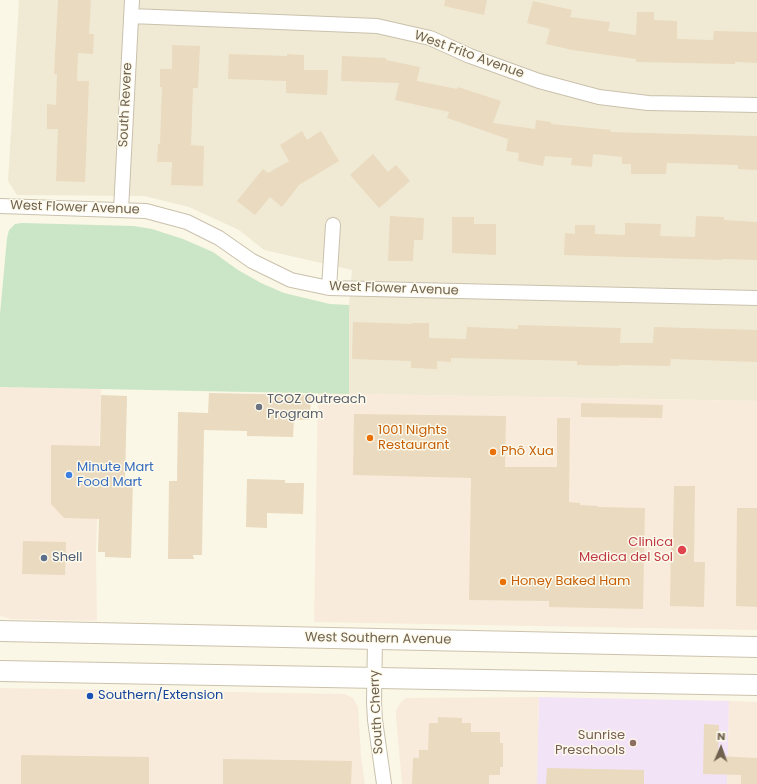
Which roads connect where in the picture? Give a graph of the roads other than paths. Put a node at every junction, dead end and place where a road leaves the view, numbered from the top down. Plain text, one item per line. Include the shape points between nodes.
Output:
1 (132, 0) edge
2 (131, 16) junction
3 (757, 105) edge
4 (0, 206) edge
5 (121, 210) junction
6 (333, 225) dead end
7 (329, 288) junction
8 (757, 298) edge
9 (0, 631) edge
10 (375, 639) junction
11 (757, 647) edge
12 (0, 671) edge
13 (374, 677) junction
14 (757, 685) edge
15 (384, 784) edge

1 - 2 street, South Revere
2 - 3 street, West Frito Avenue via 377,26 430,38 470,56 532,78 600,97 648,103
2 - 5 street, South Revere
4 - 5 street, West Flower Avenue
5 - 7 street, West Flower Avenue via 146,211 187,222 219,238 252,261 291,280
6 - 7 street
7 - 8 street, West Flower Avenue
9 - 10 main road, West Southern Avenue
10 - 11 main road, West Southern Avenue
10 - 13 street, South Cherry
12 - 13 main road
13 - 14 main road
13 - 15 street, South Cherry via 375,720

